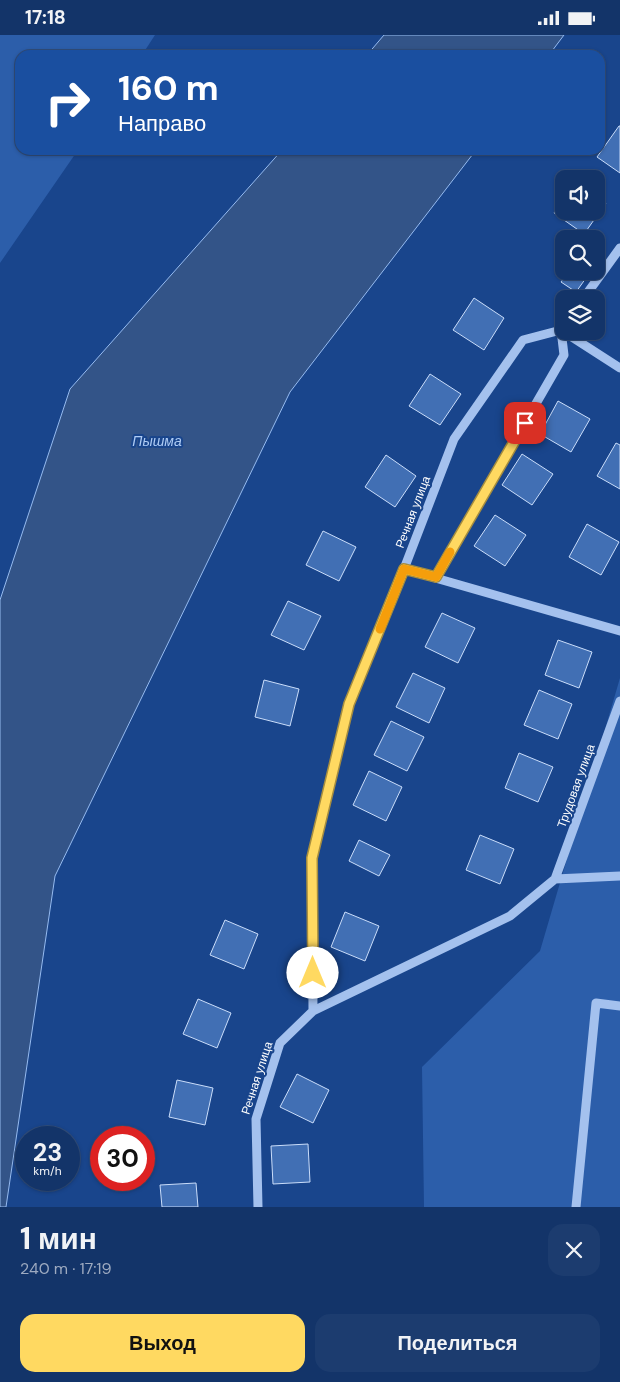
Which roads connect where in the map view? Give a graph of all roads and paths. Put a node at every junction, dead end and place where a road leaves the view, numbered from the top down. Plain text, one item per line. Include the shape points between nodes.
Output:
1 (620, 248) edge
2 (590, 290) edge
3 (555, 330) edge
4 (563, 340) edge
5 (579, 340) edge
6 (620, 368) edge
7 (404, 569) junction
8 (436, 577) junction
9 (620, 631) edge
10 (620, 701) edge
11 (620, 876) edge
12 (555, 879) junction
13 (620, 1005) edge
14 (313, 1011) junction
15 (258, 1207) edge
16 (576, 1207) edge

1 - 2 street
3 - 7 street, Речная улица via 523,340 454,439
4 - 8 street via 564,355
5 - 6 street
7 - 8 street
7 - 14 street, Речная улица via 349,704 312,858
8 - 9 street
10 - 12 street, Трудовая улица
11 - 12 street
12 - 14 street via 510,916
13 - 16 street via 596,1003
14 - 15 street, Речная улица via 280,1043 256,1119

